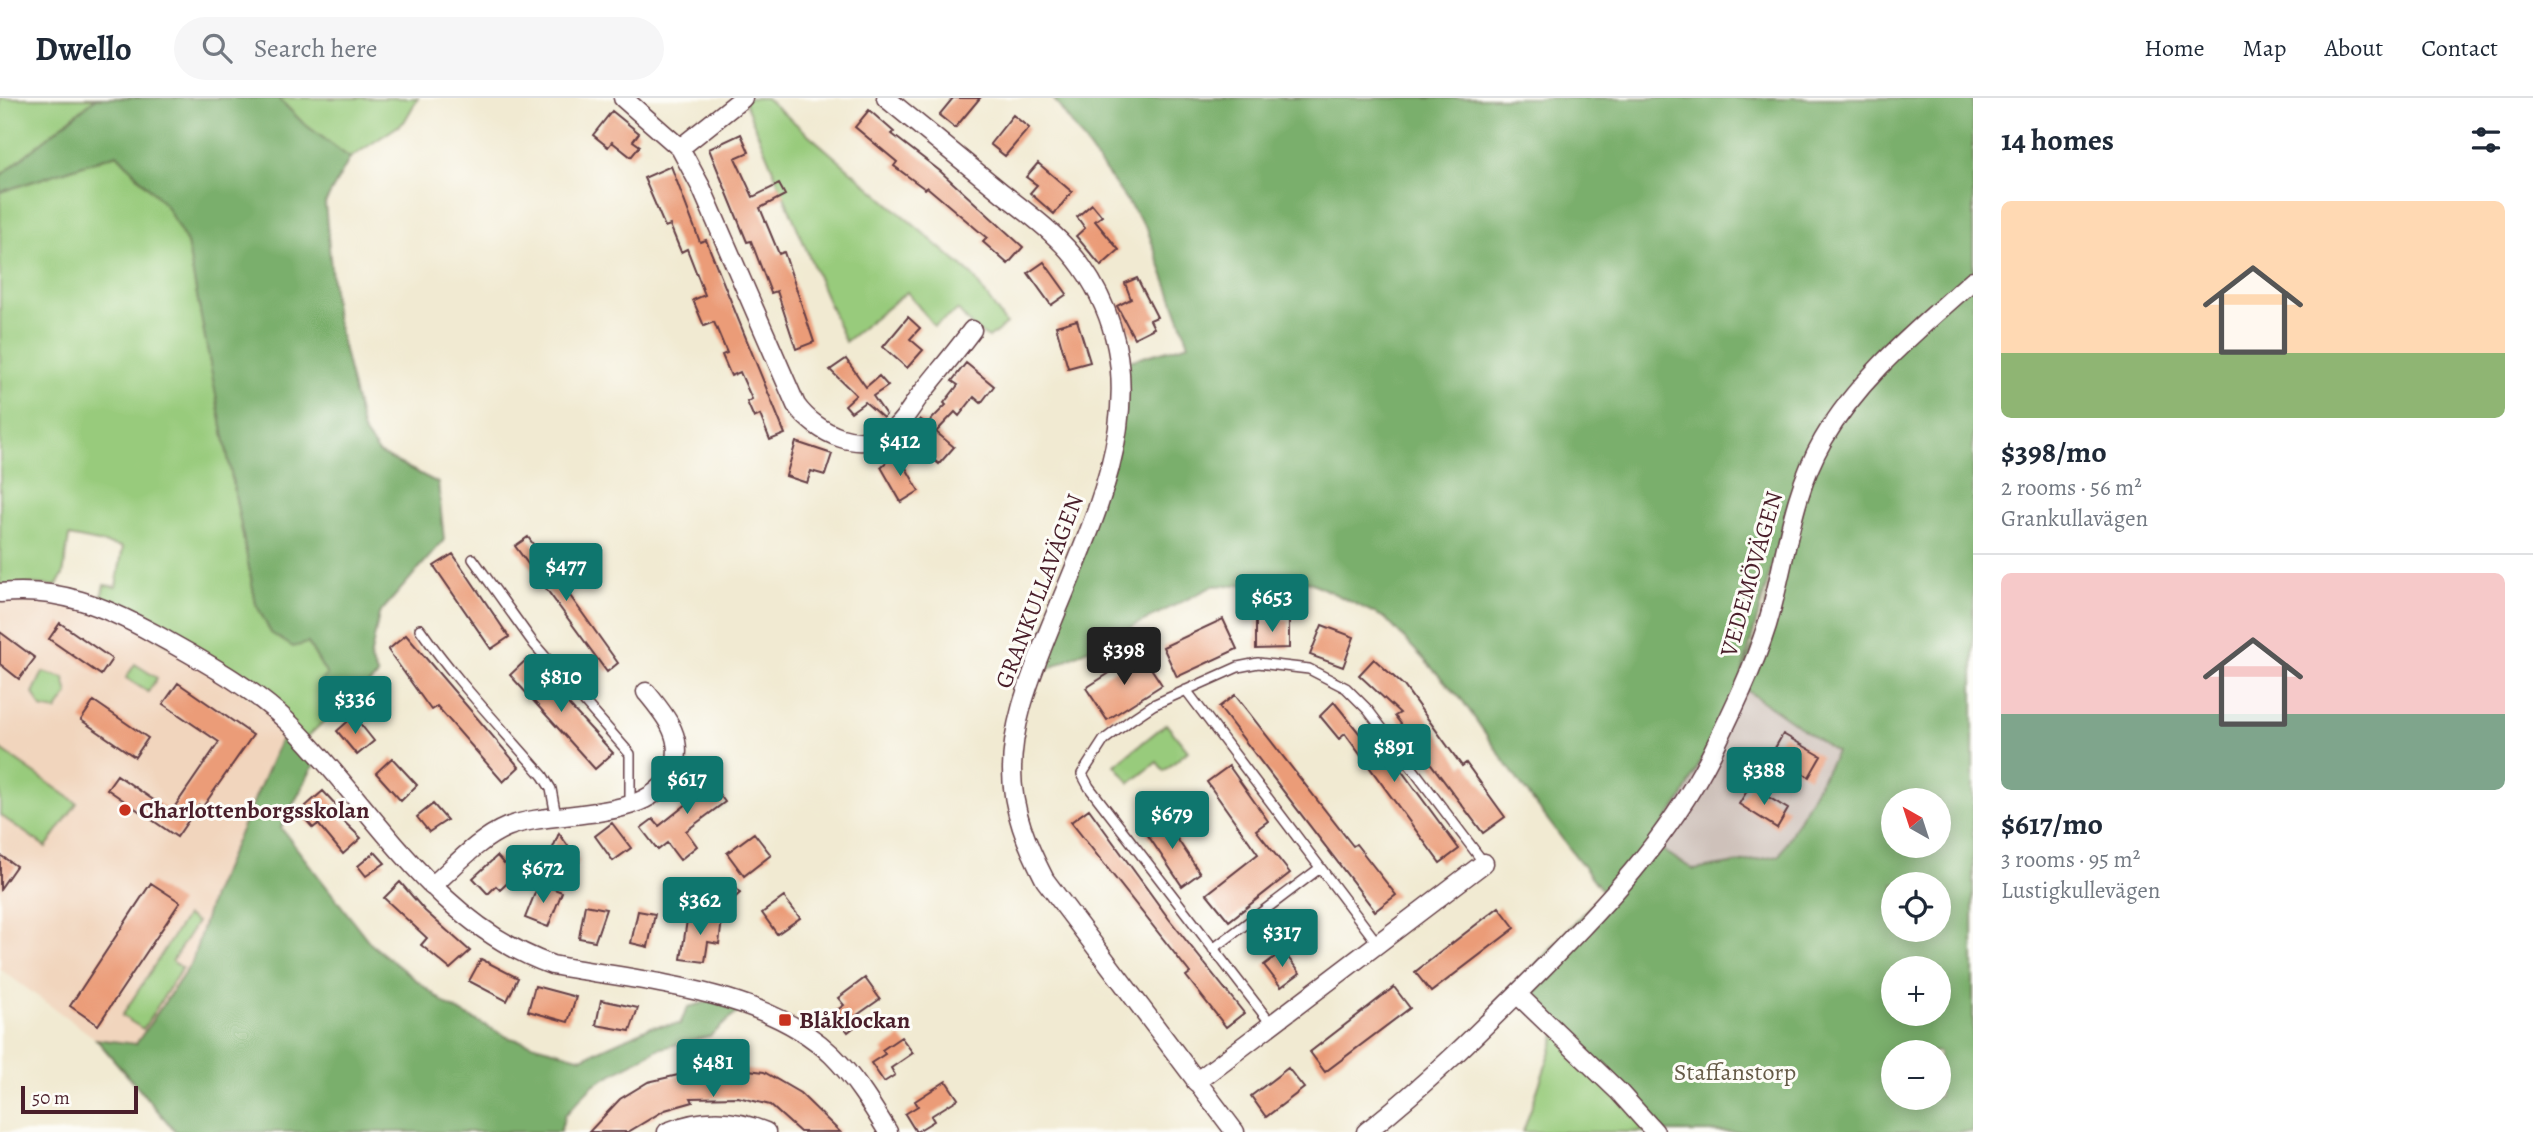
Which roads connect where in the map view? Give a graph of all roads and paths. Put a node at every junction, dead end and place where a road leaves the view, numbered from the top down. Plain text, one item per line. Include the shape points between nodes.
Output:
1 (623, 98) edge
2 (743, 98) edge
3 (886, 98) edge
4 (680, 149) junction
5 (1973, 280) edge
6 (972, 330) dead end
7 (473, 559) dead end
8 (0, 593) edge
9 (420, 629) dead end
10 (1186, 690) junction
11 (646, 692) dead end
12 (630, 805) junction
13 (556, 816) junction
14 (1484, 863) joint
15 (1320, 868) junction
16 (432, 886) junction
17 (1378, 944) junction
18 (1213, 949) junction
19 (1517, 994) junction
20 (1272, 1025) junction
21 (1196, 1082) junction
22 (667, 1132) edge
23 (766, 1132) edge
24 (888, 1132) edge
25 (1236, 1132) edge
26 (1366, 1132) edge
27 (1654, 1132) edge

1 - 4 street
2 - 4 street
3 - 21 street, GRANKULLAVÄGEN via 1057,238 1092,282 1115,333 1123,383 1119,436 1019,714 1012,781 1021,829 1045,880
4 - 6 street via 796,405 818,429 853,440 894,429
5 - 19 street, VEDEMÖVÄGEN via 1892,354 1850,400 1823,440 1803,480 1767,624 1711,755 1643,862
7 - 12 lane via 534,643 630,754
8 - 16 street via 36,591 87,601 244,685 292,726
9 - 13 lane via 453,676 543,776 551,789
10 - 14 lane via 1258,663 1309,669 1332,678 1368,710
10 - 15 lane
10 - 18 lane via 1153,705 1104,740 1082,774
11 - 12 street via 673,727 676,765 665,785 649,799
12 - 13 street
13 - 16 street via 495,832
14 - 17 street
15 - 17 lane
15 - 18 lane
16 - 24 street via 469,921 530,958 723,998 785,1020 816,1041 850,1074
17 - 20 street
18 - 20 lane
19 - 26 street, VEDEMÖVÄGEN via 1446,1065
19 - 27 street
20 - 21 street
21 - 25 street, GRANKULLAVÄGEN
22 - 23 street via 715,1121

